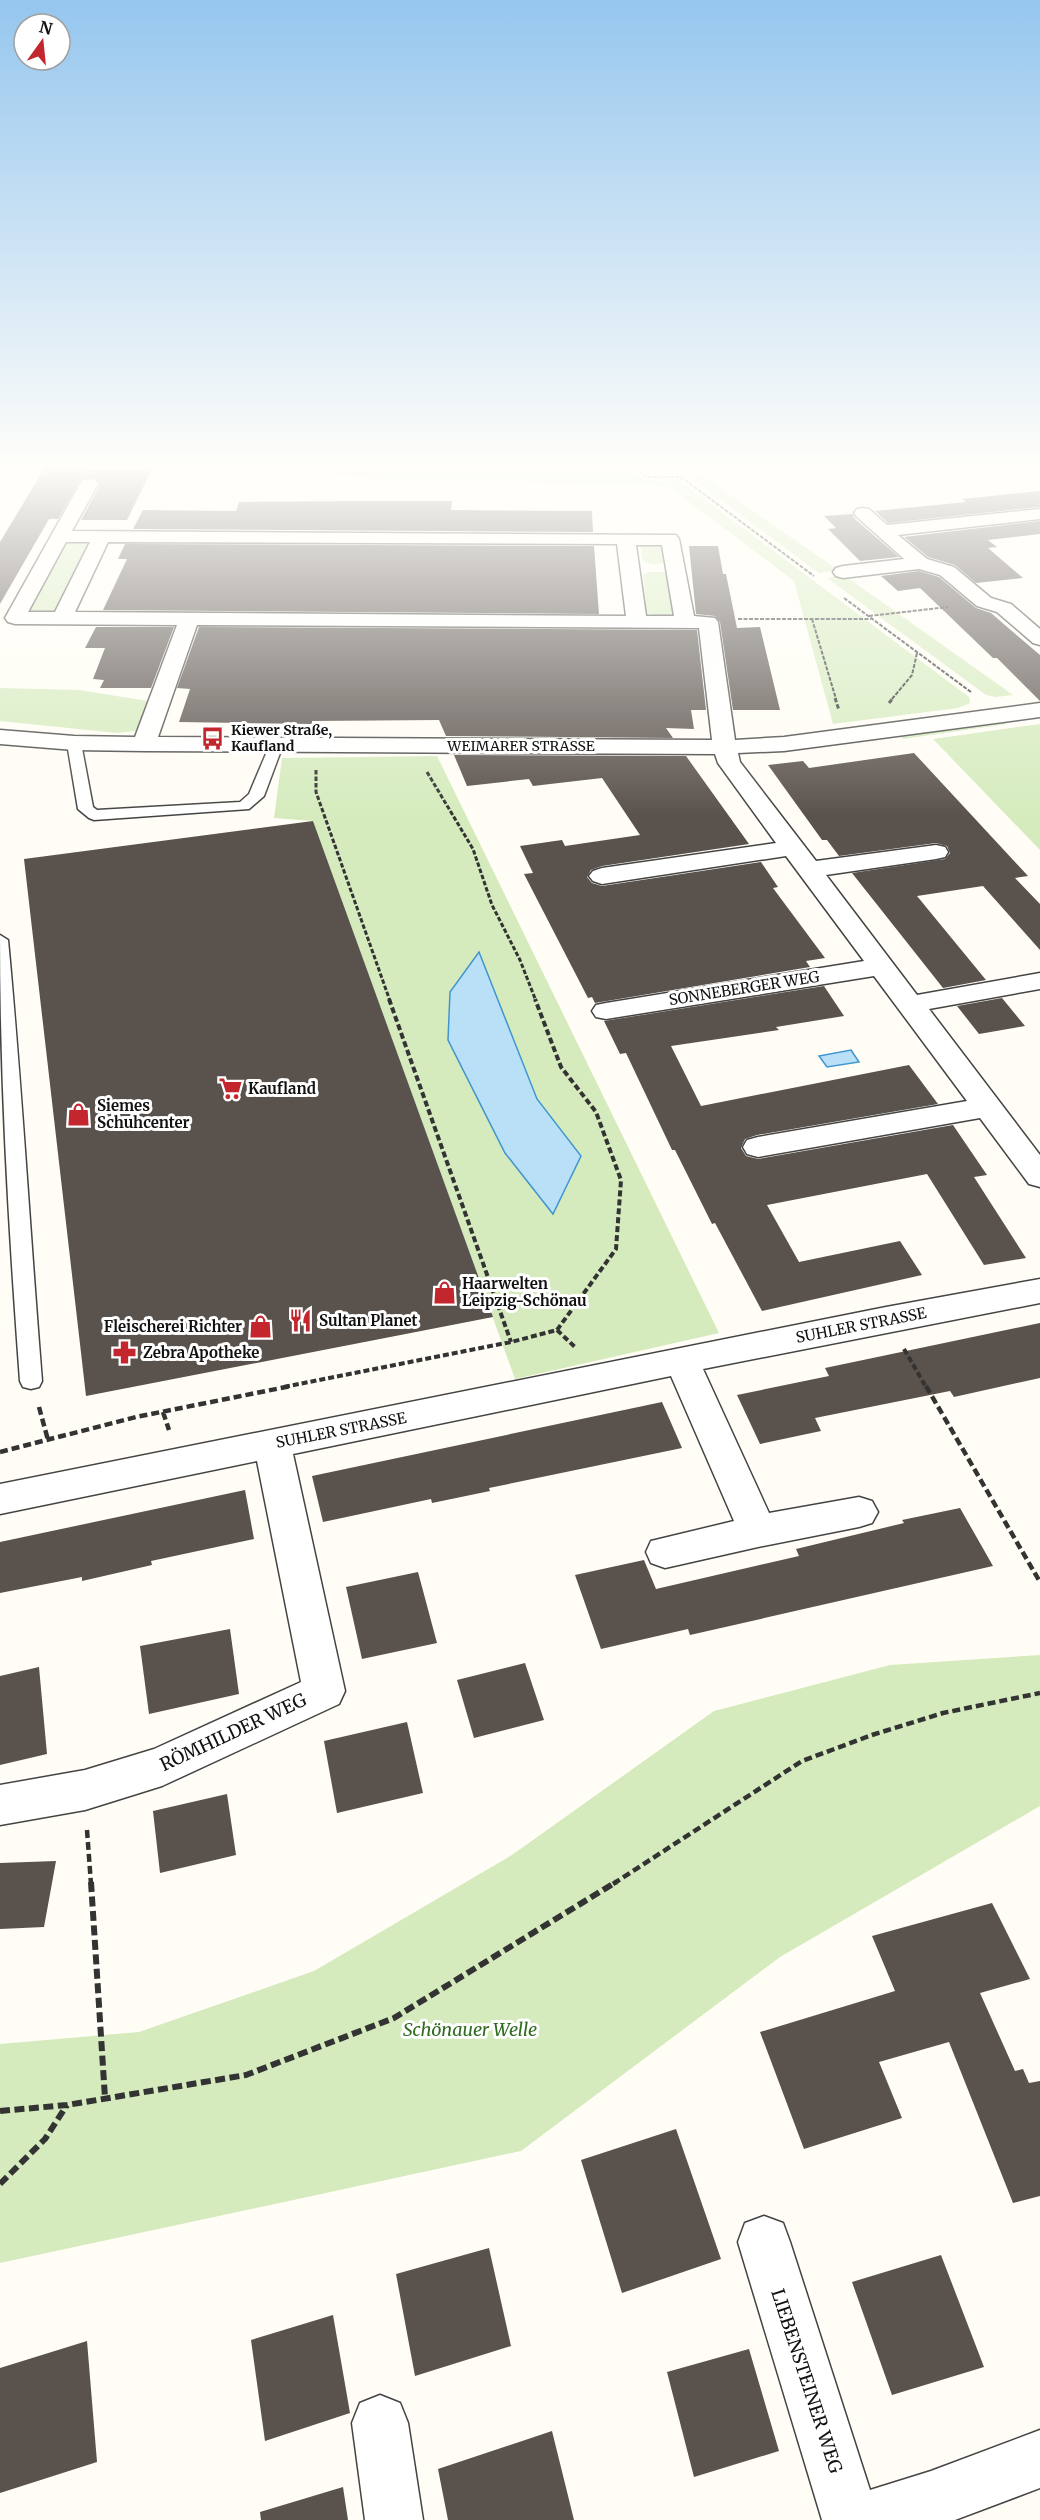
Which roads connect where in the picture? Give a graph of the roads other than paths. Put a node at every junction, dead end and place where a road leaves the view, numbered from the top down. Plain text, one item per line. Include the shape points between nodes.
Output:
1 (35, 582) edge
2 (80, 582) edge
3 (632, 582) edge
4 (678, 582) edge
5 (960, 582) edge
6 (62, 619) junction
7 (189, 620) junction
8 (357, 620) junction
9 (471, 621) junction
10 (637, 622) junction
11 (685, 622) junction
12 (1040, 639) edge
13 (360, 641) dead end
14 (470, 642) dead end
15 (1040, 710) edge
16 (0, 737) edge
17 (74, 743) junction
18 (144, 744) junction
19 (276, 745) junction
20 (724, 747) junction
21 (792, 848) junction
22 (936, 852) dead end
23 (808, 870) junction
24 (602, 876) dead end
25 (0, 940) edge
26 (883, 966) junction
27 (1040, 981) edge
28 (911, 1004) junction
29 (606, 1011) dead end
30 (987, 1107) junction
31 (758, 1147) dead end
32 (1040, 1177) edge
33 (9, 1201) edge
34 (1040, 1290) edge
35 (682, 1361) junction
36 (31, 1381) road end
37 (272, 1443) junction
38 (0, 1499) edge
39 (859, 1512) dead end
40 (758, 1531) junction
41 (665, 1552) dead end
42 (0, 1805) edge
43 (764, 2242) dead end
44 (380, 2423) dead end
45 (1040, 2459) edge
46 (934, 2510) edge
47 (394, 2520) edge
48 (851, 2520) edge
49 (867, 2520) edge

1 - 6 street via 15,618
2 - 6 street
3 - 10 street
4 - 11 street
5 - 12 street via 984,602 1004,608
6 - 7 street
7 - 8 street
7 - 18 street
8 - 9 street
8 - 13 street via 355,636
9 - 10 street via 536,630
9 - 14 street
10 - 11 street
11 - 20 street via 708,622
15 - 20 street, WEIMARER STRASSE via 784,744
16 - 17 street, WEIMARER STRASSE
17 - 18 street, WEIMARER STRASSE
17 - 19 lane via 86,809 94,815 244,806 256,796
18 - 19 street, WEIMARER STRASSE
19 - 20 street, WEIMARER STRASSE
20 - 21 street via 729,763
21 - 23 street
21 - 24 street
22 - 23 street
23 - 26 street
25 - 33 lane via 10,1056
26 - 28 street
26 - 29 street, SONNEBERGER WEG
27 - 28 street
28 - 30 street
30 - 31 street
30 - 32 street
33 - 36 lane
34 - 35 street, SUHLER STRASSE
35 - 37 street, SUHLER STRASSE
35 - 40 street
37 - 38 street, SUHLER STRASSE
37 - 42 street, RÖMHILDER WEG via 324,1691 162,1766 85,1790
39 - 40 street
40 - 41 street
43 - 48 street, LIEBENSTEINER WEG
44 - 47 street
45 - 46 street
46 - 49 street

